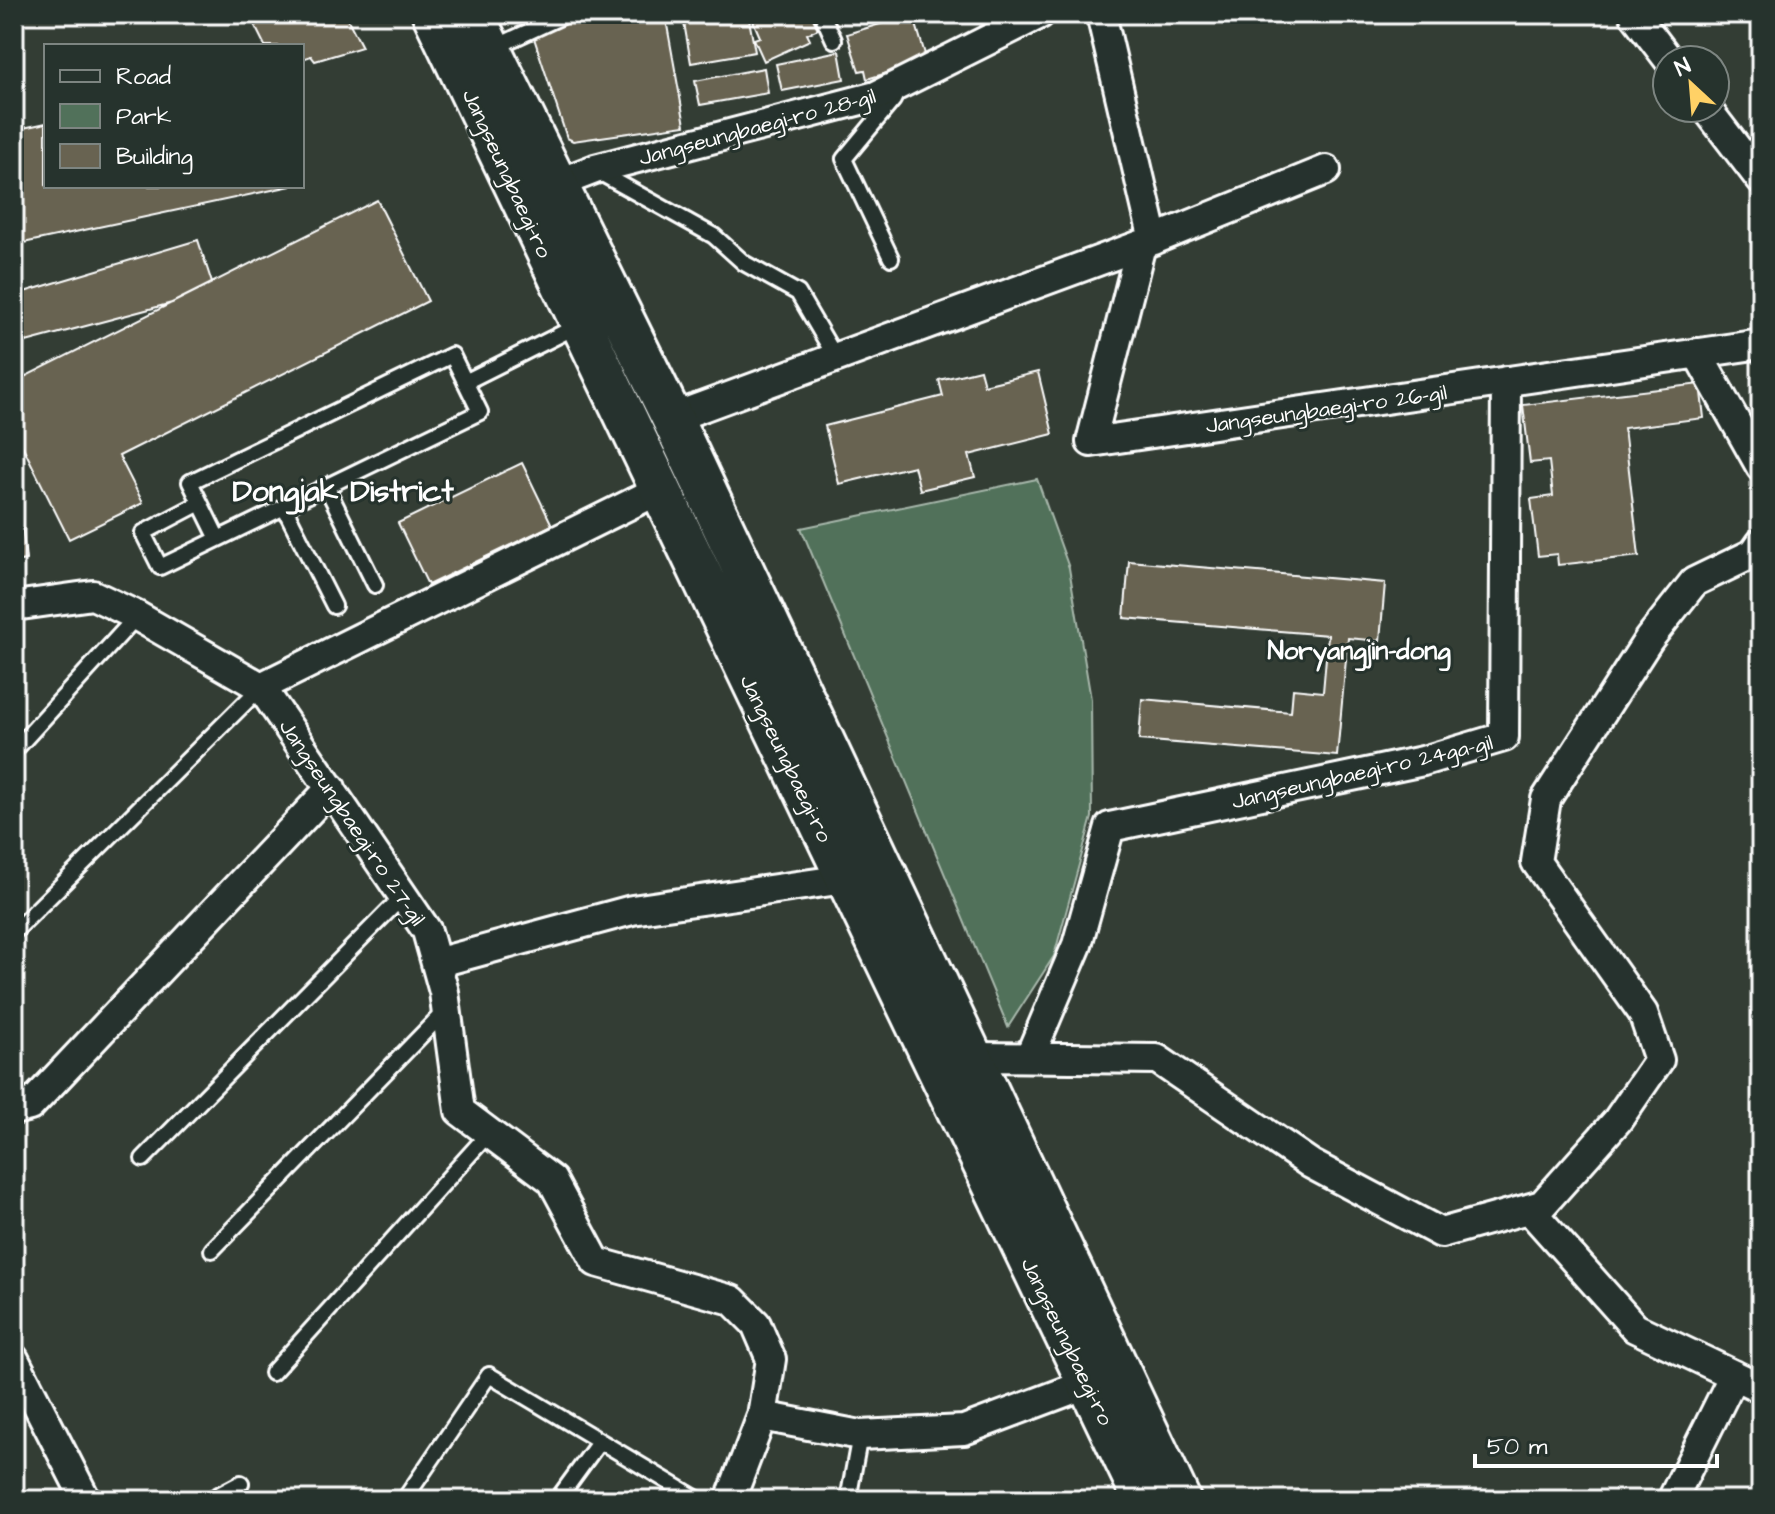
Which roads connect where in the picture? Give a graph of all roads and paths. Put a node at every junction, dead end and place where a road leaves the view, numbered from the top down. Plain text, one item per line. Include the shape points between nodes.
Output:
1 (433, 14) edge
2 (567, 14) edge
3 (822, 14) edge
4 (1040, 14) edge
5 (1101, 14) edge
6 (1634, 14) edge
7 (482, 31) edge
8 (834, 40) dead end
9 (1657, 44) edge
10 (900, 85) junction
11 (1718, 124) edge
12 (595, 169) junction
13 (1326, 170) dead end
14 (1761, 180) edge
15 (556, 184) junction
16 (1148, 243) junction
17 (891, 258) dead end
18 (598, 315) junction
19 (1761, 344) edge
20 (1697, 353) junction
21 (836, 358) junction
22 (1506, 381) junction
23 (465, 382) junction
24 (672, 418) junction
25 (1761, 467) edge
26 (326, 486) junction
27 (659, 490) junction
28 (200, 503) junction
29 (284, 507) junction
30 (218, 539) junction
31 (1761, 543) edge
32 (375, 585) dead end
33 (14, 606) edge
34 (334, 606) dead end
35 (137, 616) junction
36 (261, 687) junction
37 (14, 751) edge
38 (331, 788) junction
39 (845, 879) junction
40 (403, 896) junction
41 (14, 932) edge
42 (436, 963) junction
43 (446, 1009) junction
44 (1030, 1056) junction
45 (974, 1057) junction
46 (14, 1110) edge
47 (489, 1133) junction
48 (143, 1159) dead end
49 (1529, 1209) junction
50 (212, 1250) dead end
51 (14, 1359) edge
52 (272, 1373) dead end
53 (1734, 1375) junction
54 (1089, 1383) junction
55 (1761, 1388) edge
56 (762, 1416) junction
57 (860, 1435) junction
58 (600, 1441) junction
59 (241, 1483) dead end
60 (86, 1500) edge
61 (209, 1500) edge
62 (404, 1500) edge
63 (557, 1500) edge
64 (699, 1500) edge
65 (730, 1500) edge
66 (848, 1500) edge
67 (1144, 1500) edge
68 (1180, 1500) edge
69 (1672, 1500) edge

1 - 18 street, Jangseungbaegi-ro
2 - 7 lane
3 - 8 lane
4 - 10 street, Jangseungbaegi-ro 28-gil
5 - 16 street
6 - 9 street
7 - 15 street, Jangseungbaegi-ro
10 - 12 street, Jangseungbaegi-ro 28-gil via 876,96
10 - 17 lane via 844,159
11 - 14 street
12 - 15 street, Jangseungbaegi-ro 28-gil
12 - 21 lane via 714,236 744,263 798,293
13 - 16 street
15 - 18 street, Jangseungbaegi-ro
16 - 21 street
16 - 22 street, Jangseungbaegi-ro 26-gil via 1091,442
18 - 23 lane
18 - 24 street, Jangseungbaegi-ro
18 - 27 street, Jangseungbaegi-ro
19 - 20 street, Jangseungbaegi-ro 26-gil
20 - 22 street, Jangseungbaegi-ro 26-gil
20 - 25 street
21 - 24 street
22 - 44 street, Jangseungbaegi-ro 24ga-gil via 1504,737 1423,761 1110,827 1077,945
23 - 26 lane via 480,412
23 - 28 lane via 452,355 190,482
24 - 45 street, Jangseungbaegi-ro
26 - 29 lane
26 - 32 lane
27 - 36 street
27 - 39 street, Jangseungbaegi-ro
28 - 30 lane
28 - 30 lane via 143,533 160,567
29 - 30 lane
29 - 34 lane
31 - 49 street via 1754,553 1694,582 1649,639 1546,799 1536,862 1643,1013 1659,1060 1617,1121 1542,1205
33 - 35 street via 93,595
35 - 36 street
35 - 37 lane
36 - 38 street, Jangseungbaegi-ro 27-gil
36 - 41 lane
38 - 40 street, Jangseungbaegi-ro 27-gil
38 - 46 street via 30,1106
39 - 42 street via 632,910
39 - 54 street, Jangseungbaegi-ro
40 - 42 street, Jangseungbaegi-ro 27-gil via 427,931
40 - 48 lane
42 - 43 street, Jangseungbaegi-ro 27-gil
43 - 47 street, Jangseungbaegi-ro 27-gil via 460,1111
43 - 50 lane
44 - 45 street
44 - 49 street via 1157,1059 1311,1164 1441,1233
45 - 68 street, Jangseungbaegi-ro
47 - 52 lane
47 - 56 street, Jangseungbaegi-ro 27-gil via 552,1180 596,1262 732,1300 756,1324 771,1359
49 - 53 street via 1635,1328
51 - 60 street
53 - 55 street
53 - 69 street
54 - 57 street via 964,1430
54 - 67 street, Jangseungbaegi-ro
56 - 57 street
56 - 65 street, Jangseungbaegi-ro 27-gil
57 - 66 lane
58 - 62 lane via 489,1375
58 - 63 lane
58 - 64 lane
59 - 61 lane

